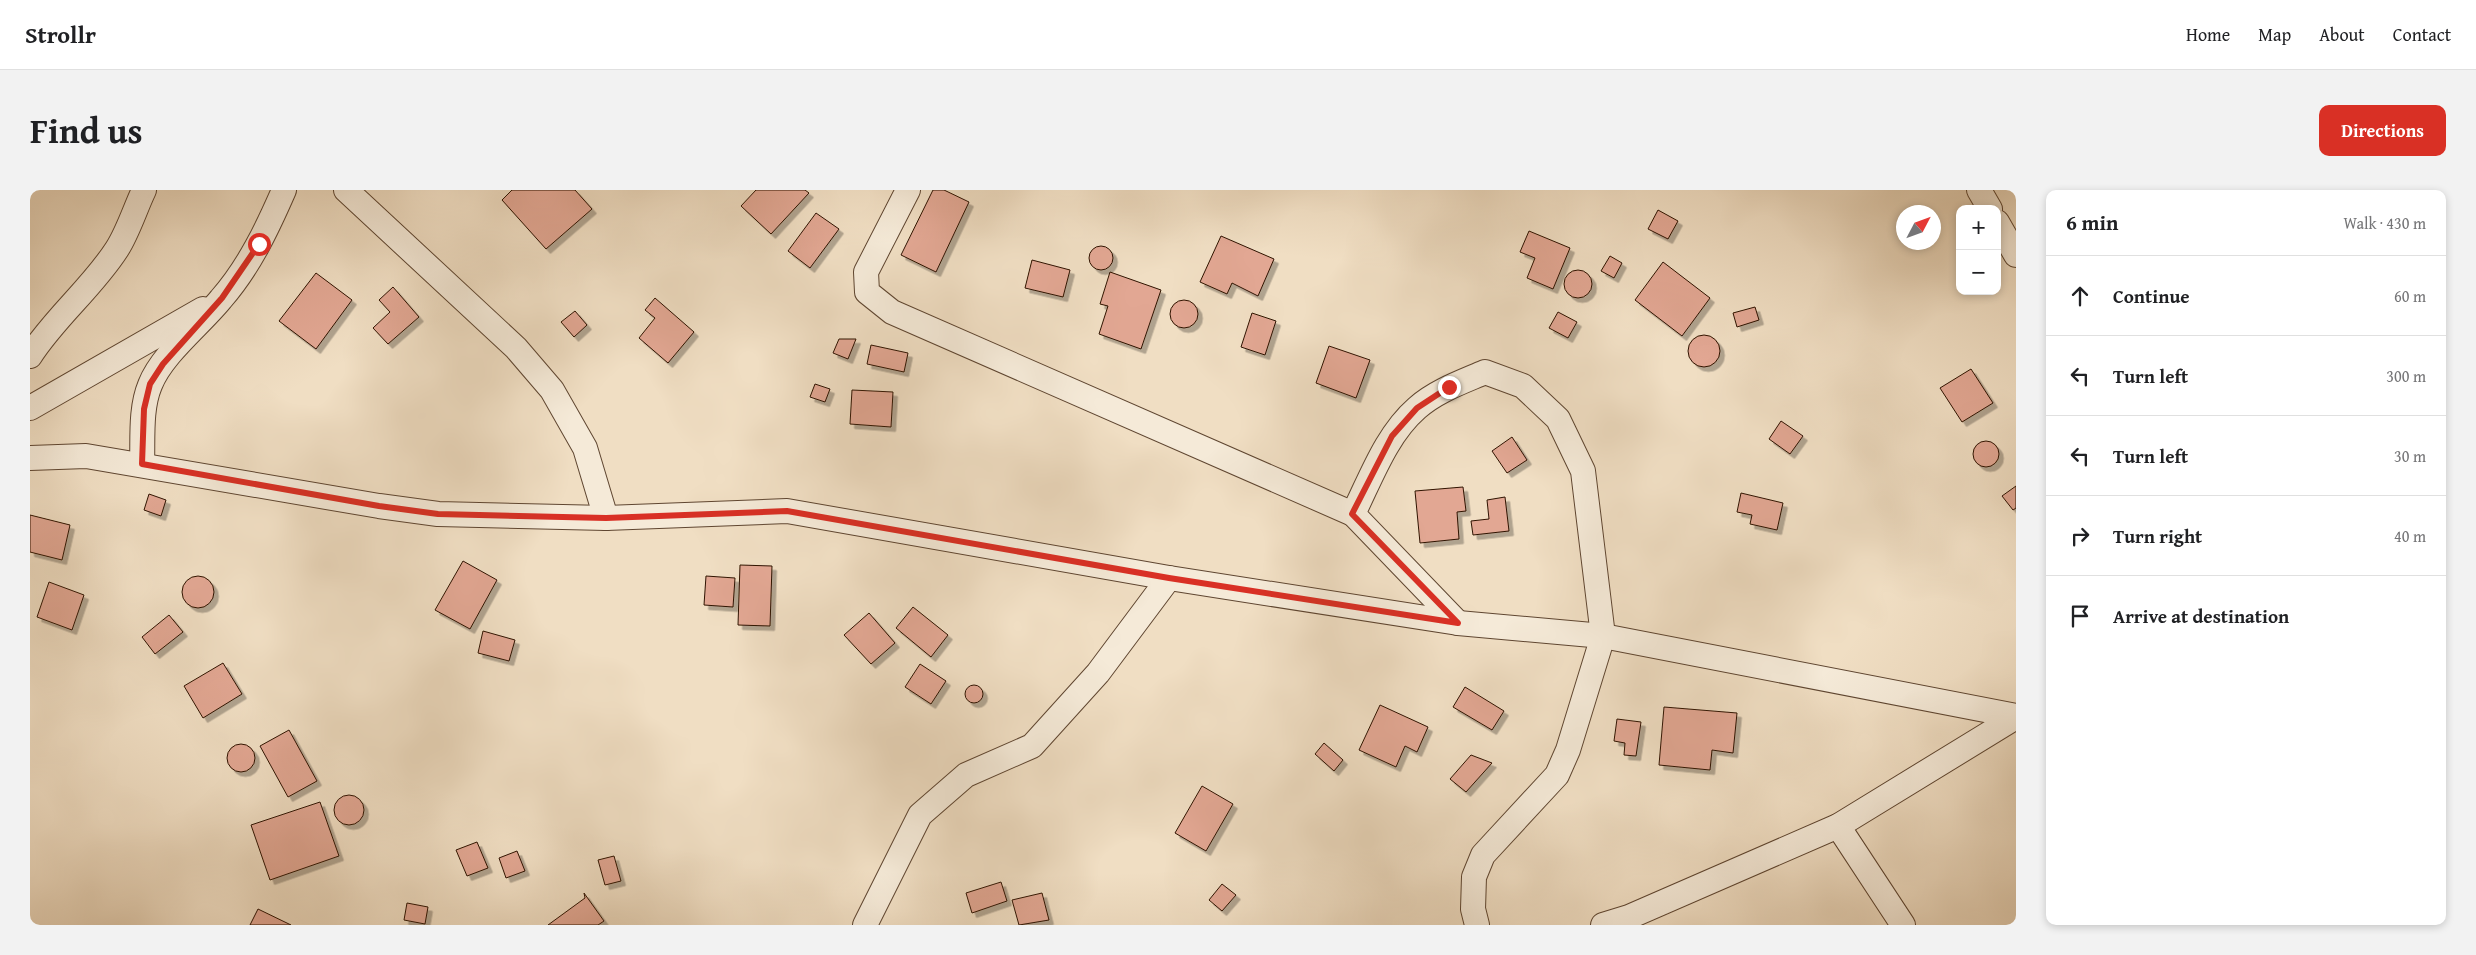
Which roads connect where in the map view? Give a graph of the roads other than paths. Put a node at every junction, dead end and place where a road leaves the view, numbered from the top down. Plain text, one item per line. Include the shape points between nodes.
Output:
1 (144, 190) edge
2 (284, 190) edge
3 (346, 190) edge
4 (908, 190) edge
5 (1979, 190) edge
6 (1988, 205) edge
7 (2001, 229) edge
8 (2016, 254) edge
9 (222, 298) junction
10 (30, 356) edge
11 (30, 408) edge
12 (30, 458) edge
13 (142, 464) junction
14 (1352, 514) junction
15 (606, 518) junction
16 (1169, 578) junction
17 (1458, 623) junction
18 (1603, 636) junction
19 (2016, 716) edge
20 (1838, 826) junction
21 (865, 925) edge
22 (1477, 925) edge
23 (1603, 925) edge
24 (1903, 925) edge

1 - 10 street via 118,248
2 - 9 street via 259,244
3 - 15 street via 516,348 552,390 585,448
4 - 14 street via 866,272 867,292 892,312
5 - 6 street
7 - 8 street
9 - 11 street
9 - 13 street via 163,364 150,384 144,409
12 - 13 street via 86,456
13 - 15 street via 438,514
14 - 17 street
14 - 18 street via 1392,436 1417,408 1449,387 1485,372 1523,386 1558,420 1583,471
15 - 16 street via 787,511
16 - 17 street
16 - 21 street via 1098,673 1032,746 966,776 920,815
17 - 18 street
18 - 19 street
18 - 22 street via 1568,750 1556,776 1483,855 1474,877 1473,909
19 - 20 street
20 - 23 street via 1629,917
20 - 24 street

